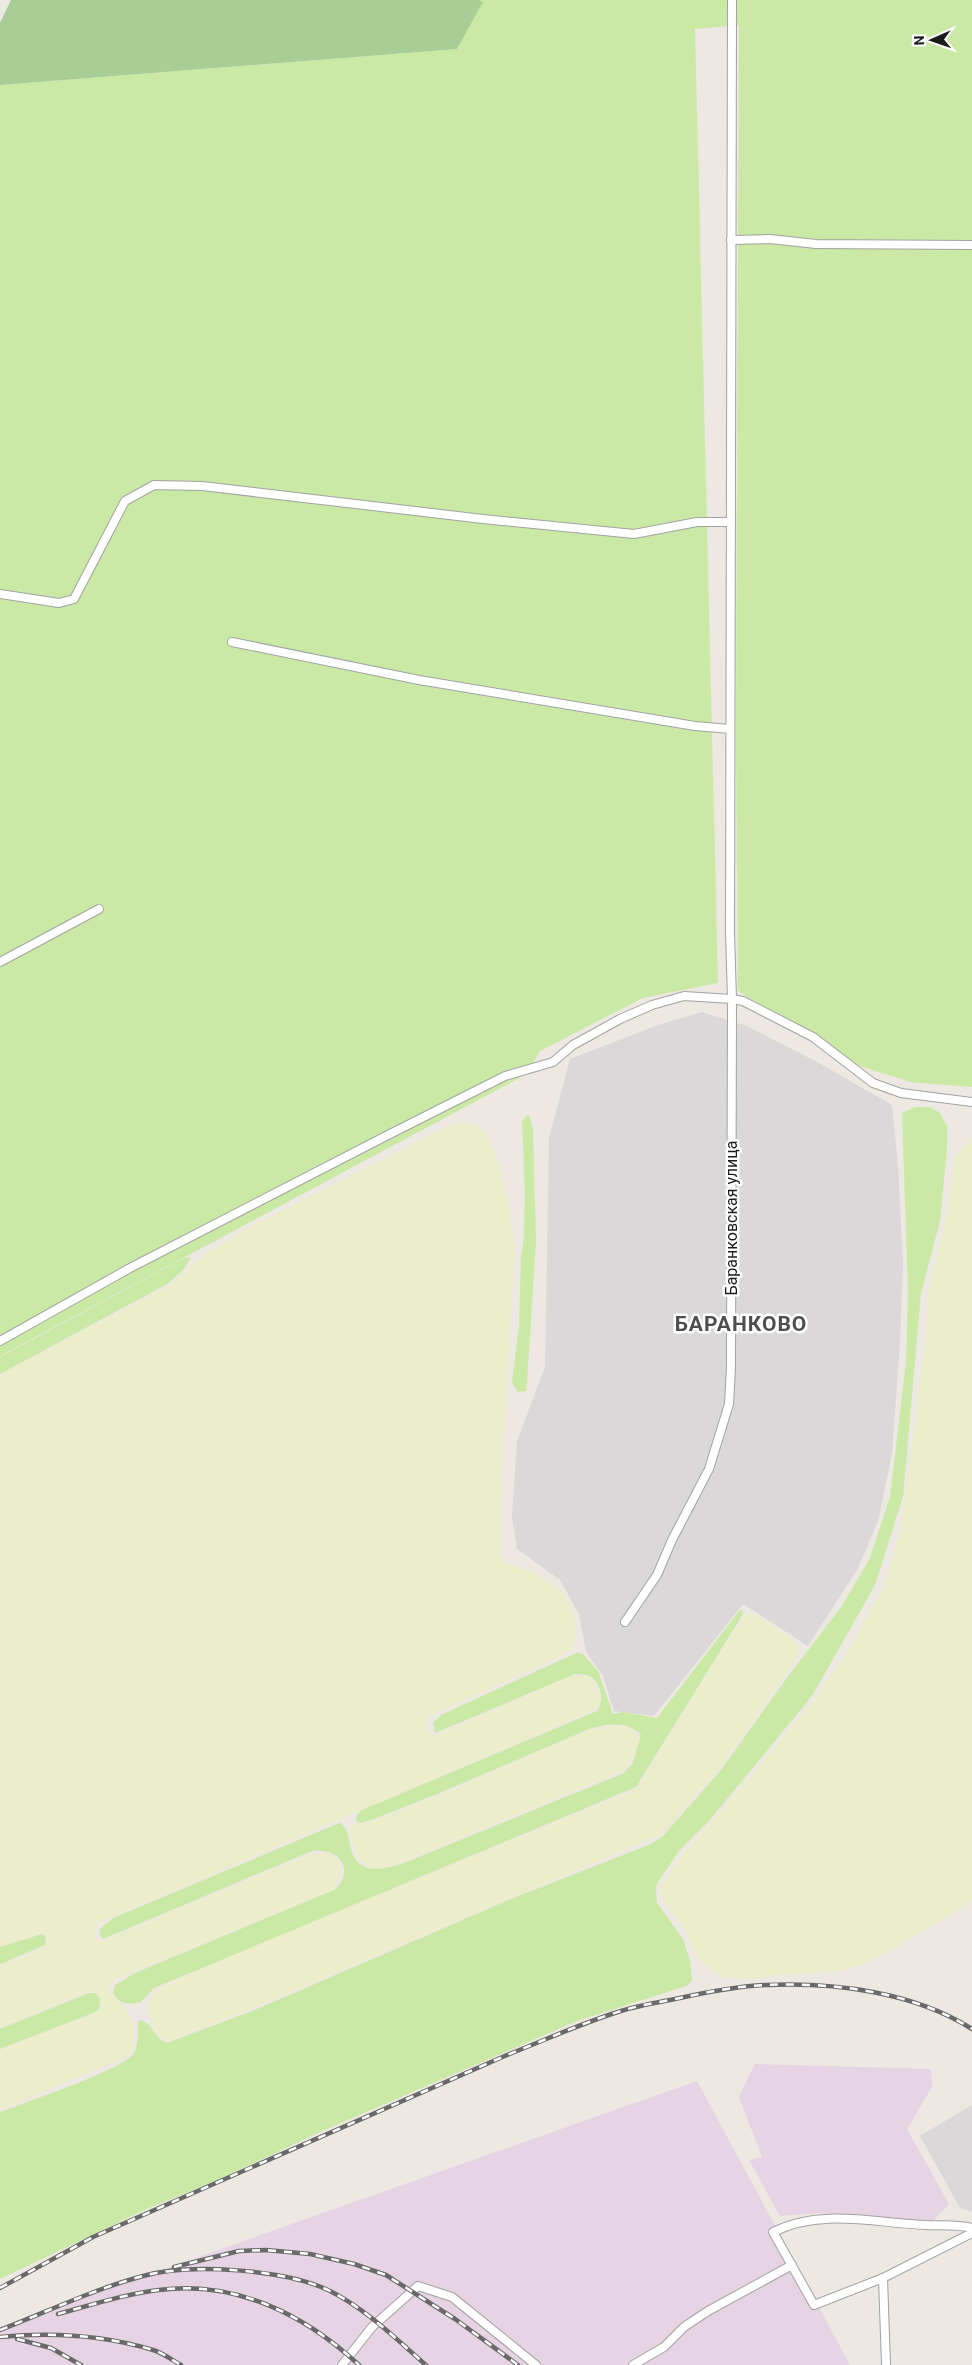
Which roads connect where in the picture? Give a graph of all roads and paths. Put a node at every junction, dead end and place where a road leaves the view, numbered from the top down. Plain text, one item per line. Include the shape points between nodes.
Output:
1 (732, 0) edge
2 (731, 240) junction
3 (972, 245) edge
4 (731, 522) junction
5 (0, 594) edge
6 (232, 642) dead end
7 (730, 729) junction
8 (99, 910) dead end
9 (0, 962) edge
10 (732, 1000) junction
11 (972, 1102) edge
12 (0, 1342) edge
13 (625, 1622) dead end
14 (972, 2228) edge
15 (972, 2233) edge
16 (792, 2265) junction
17 (883, 2278) junction
18 (342, 2365) edge
19 (536, 2365) edge
20 (633, 2365) edge
21 (886, 2365) edge

1 - 2 street, Баранковская улица
2 - 3 street
2 - 4 street, Баранковская улица
4 - 5 street via 697,522 634,534 202,486 154,485 125,501 74,599 59,602
4 - 7 street, Баранковская улица
6 - 7 street via 428,682 686,725
7 - 10 street, Баранковская улица
8 - 9 street
10 - 11 street via 743,1001 813,1038 873,1083 901,1093
10 - 12 street via 684,996 620,1019 573,1045 553,1062 505,1076 388,1135 130,1268
10 - 13 street, Баранковская улица via 732,1367 729,1404 709,1469 657,1575
14 - 16 street via 842,2218 813,2220 773,2232
15 - 17 street
16 - 17 street via 814,2305
16 - 20 street via 708,2311 684,2327 664,2347
17 - 21 street
18 - 19 street via 372,2327 418,2286 452,2297

